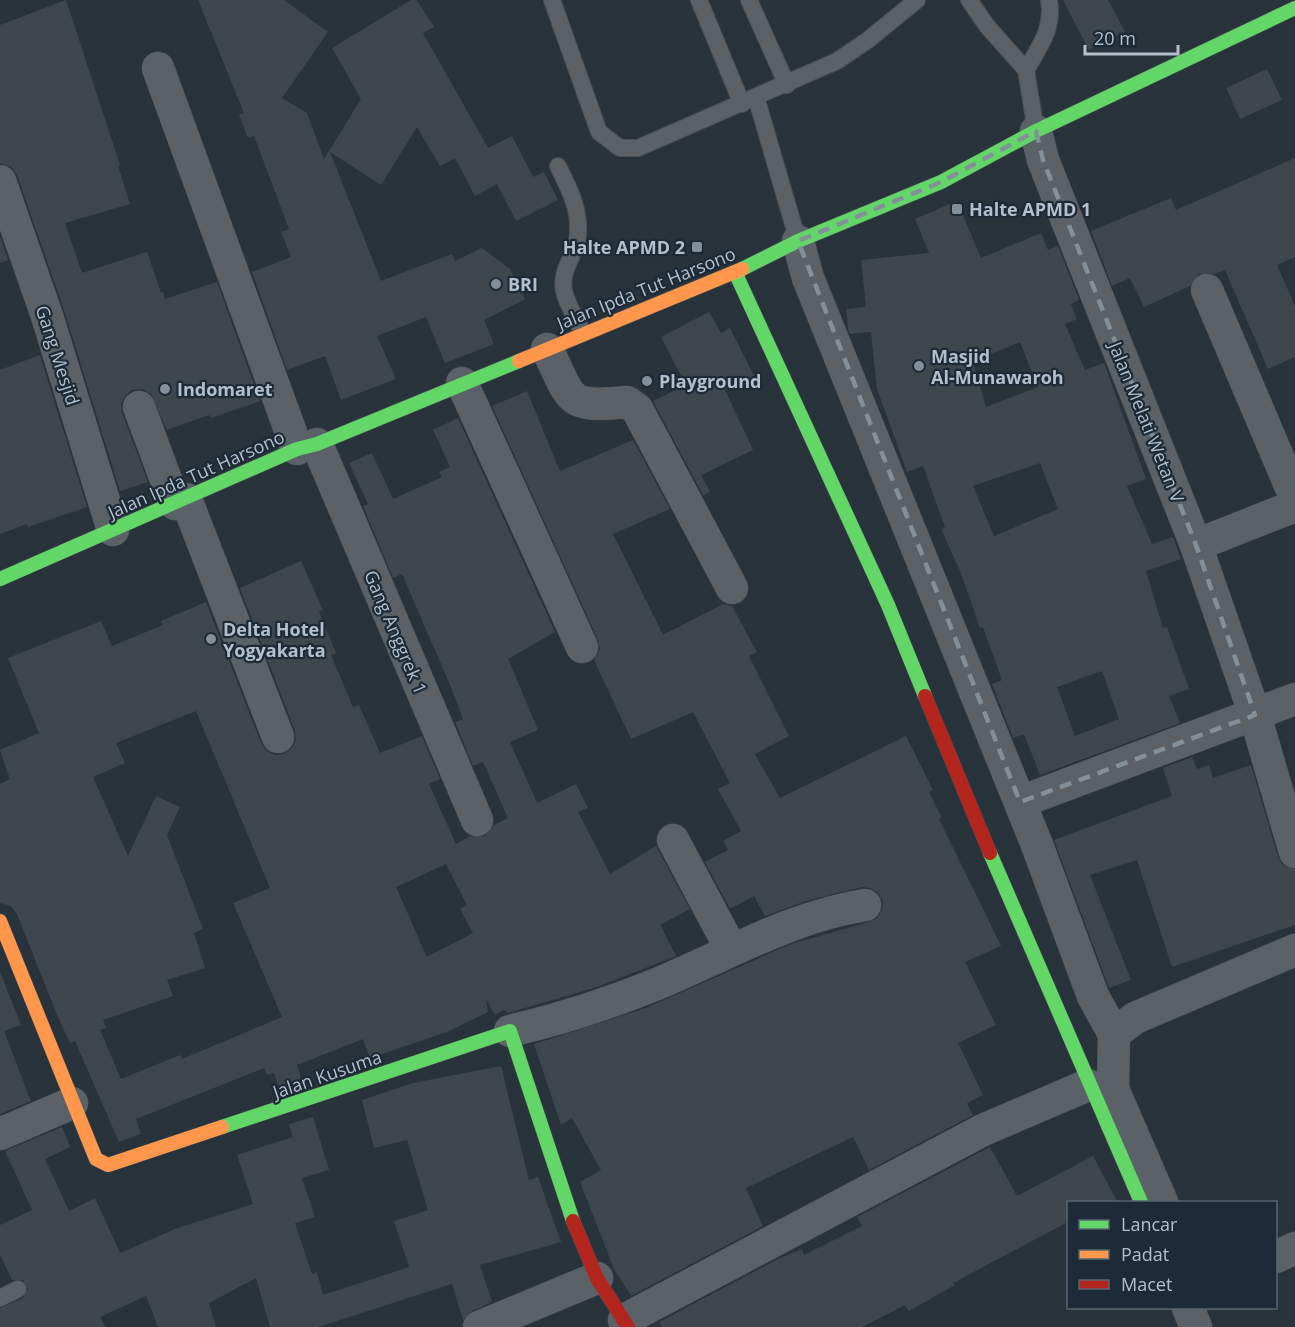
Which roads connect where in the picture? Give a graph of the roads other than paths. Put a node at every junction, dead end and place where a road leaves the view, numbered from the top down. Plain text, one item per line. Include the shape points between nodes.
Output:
1 (552, 0) edge
2 (699, 0) edge
3 (749, 0) edge
4 (890, 0) edge
5 (917, 0) edge
6 (969, 0) edge
7 (1049, 0) edge
8 (1294, 11) edge
9 (896, 16) junction
10 (158, 68) dead end
11 (1026, 70) junction
12 (787, 85) junction
13 (749, 100) junction
14 (1036, 132) junction
15 (558, 166) dead end
16 (0, 182) edge
17 (798, 241) junction
18 (735, 272) junction
19 (1207, 290) dead end
20 (583, 333) junction
21 (547, 349) junction
22 (462, 383) junction
23 (139, 407) dead end
24 (307, 447) junction
25 (1295, 497) edge
26 (180, 502) junction
27 (1295, 507) edge
28 (114, 530) junction
29 (1196, 545) junction
30 (0, 579) edge
31 (732, 588) dead end
32 (582, 647) dead end
33 (1295, 699) edge
34 (1255, 715) junction
35 (278, 737) dead end
36 (1020, 802) junction
37 (477, 820) dead end
38 (673, 840) dead end
39 (1295, 852) edge
40 (865, 905) dead end
41 (0, 921) edge
42 (731, 949) junction
43 (1295, 950) edge
44 (510, 1031) junction
45 (1114, 1034) junction
46 (1088, 1085) junction
47 (72, 1103) junction
48 (0, 1134) edge
49 (1140, 1201) edge
50 (1161, 1201) edge
51 (1295, 1248) edge
52 (1277, 1256) edge
53 (597, 1278) junction
54 (18, 1289) dead end
55 (0, 1298) edge
56 (1188, 1309) edge
57 (1207, 1309) edge
58 (626, 1324) edge
59 (479, 1327) edge
60 (1196, 1327) edge
61 (1215, 1327) edge

1 - 13 lane via 599,132 620,148 639,148
2 - 13 lane
3 - 12 lane
4 - 9 lane
5 - 9 lane
6 - 11 lane
7 - 11 lane via 1050,27
8 - 14 street, Jalan Ipda Tut Harsono
9 - 12 lane via 837,61
10 - 24 street, Gang Anggrek 1
11 - 14 lane
12 - 13 lane
13 - 17 lane
14 - 17 street, Jalan Ipda Tut Harsono via 941,182
14 - 29 street, Jalan Melati Wetan V via 1043,160
15 - 20 lane via 578,214 577,242 567,264 564,291
16 - 28 street, Gang Mesjid
17 - 18 street, Jalan Ipda Tut Harsono
17 - 36 street via 808,278
18 - 20 street, Jalan Ipda Tut Harsono
18 - 46 street via 888,604
19 - 25 street
20 - 21 street, Jalan Ipda Tut Harsono
21 - 22 street, Jalan Ipda Tut Harsono
21 - 31 street via 568,391 579,401 591,405 627,402 637,409
22 - 24 street, Jalan Ipda Tut Harsono
22 - 32 street
23 - 26 street
24 - 26 street, Jalan Ipda Tut Harsono
24 - 37 street, Gang Anggrek 1
26 - 28 street, Jalan Ipda Tut Harsono
26 - 35 street
27 - 29 street
28 - 30 street, Jalan Ipda Tut Harsono
29 - 34 street, Jalan Melati Wetan V
33 - 34 street
34 - 36 street
34 - 39 street, Jalan Melati Wetan V
36 - 45 street via 1093,996
38 - 42 street
40 - 42 street via 807,918
41 - 47 street, Jalan Kusuma
42 - 44 street via 594,1008
43 - 45 street via 1135,1018
44 - 47 street, Jalan Kusuma via 114,1165 96,1159
44 - 53 street via 572,1219
45 - 50 street via 1113,1089
46 - 49 street
46 - 58 street via 982,1130
47 - 48 street
51 - 52 street
53 - 58 street
53 - 59 street
54 - 55 lane
56 - 60 street
57 - 61 street

